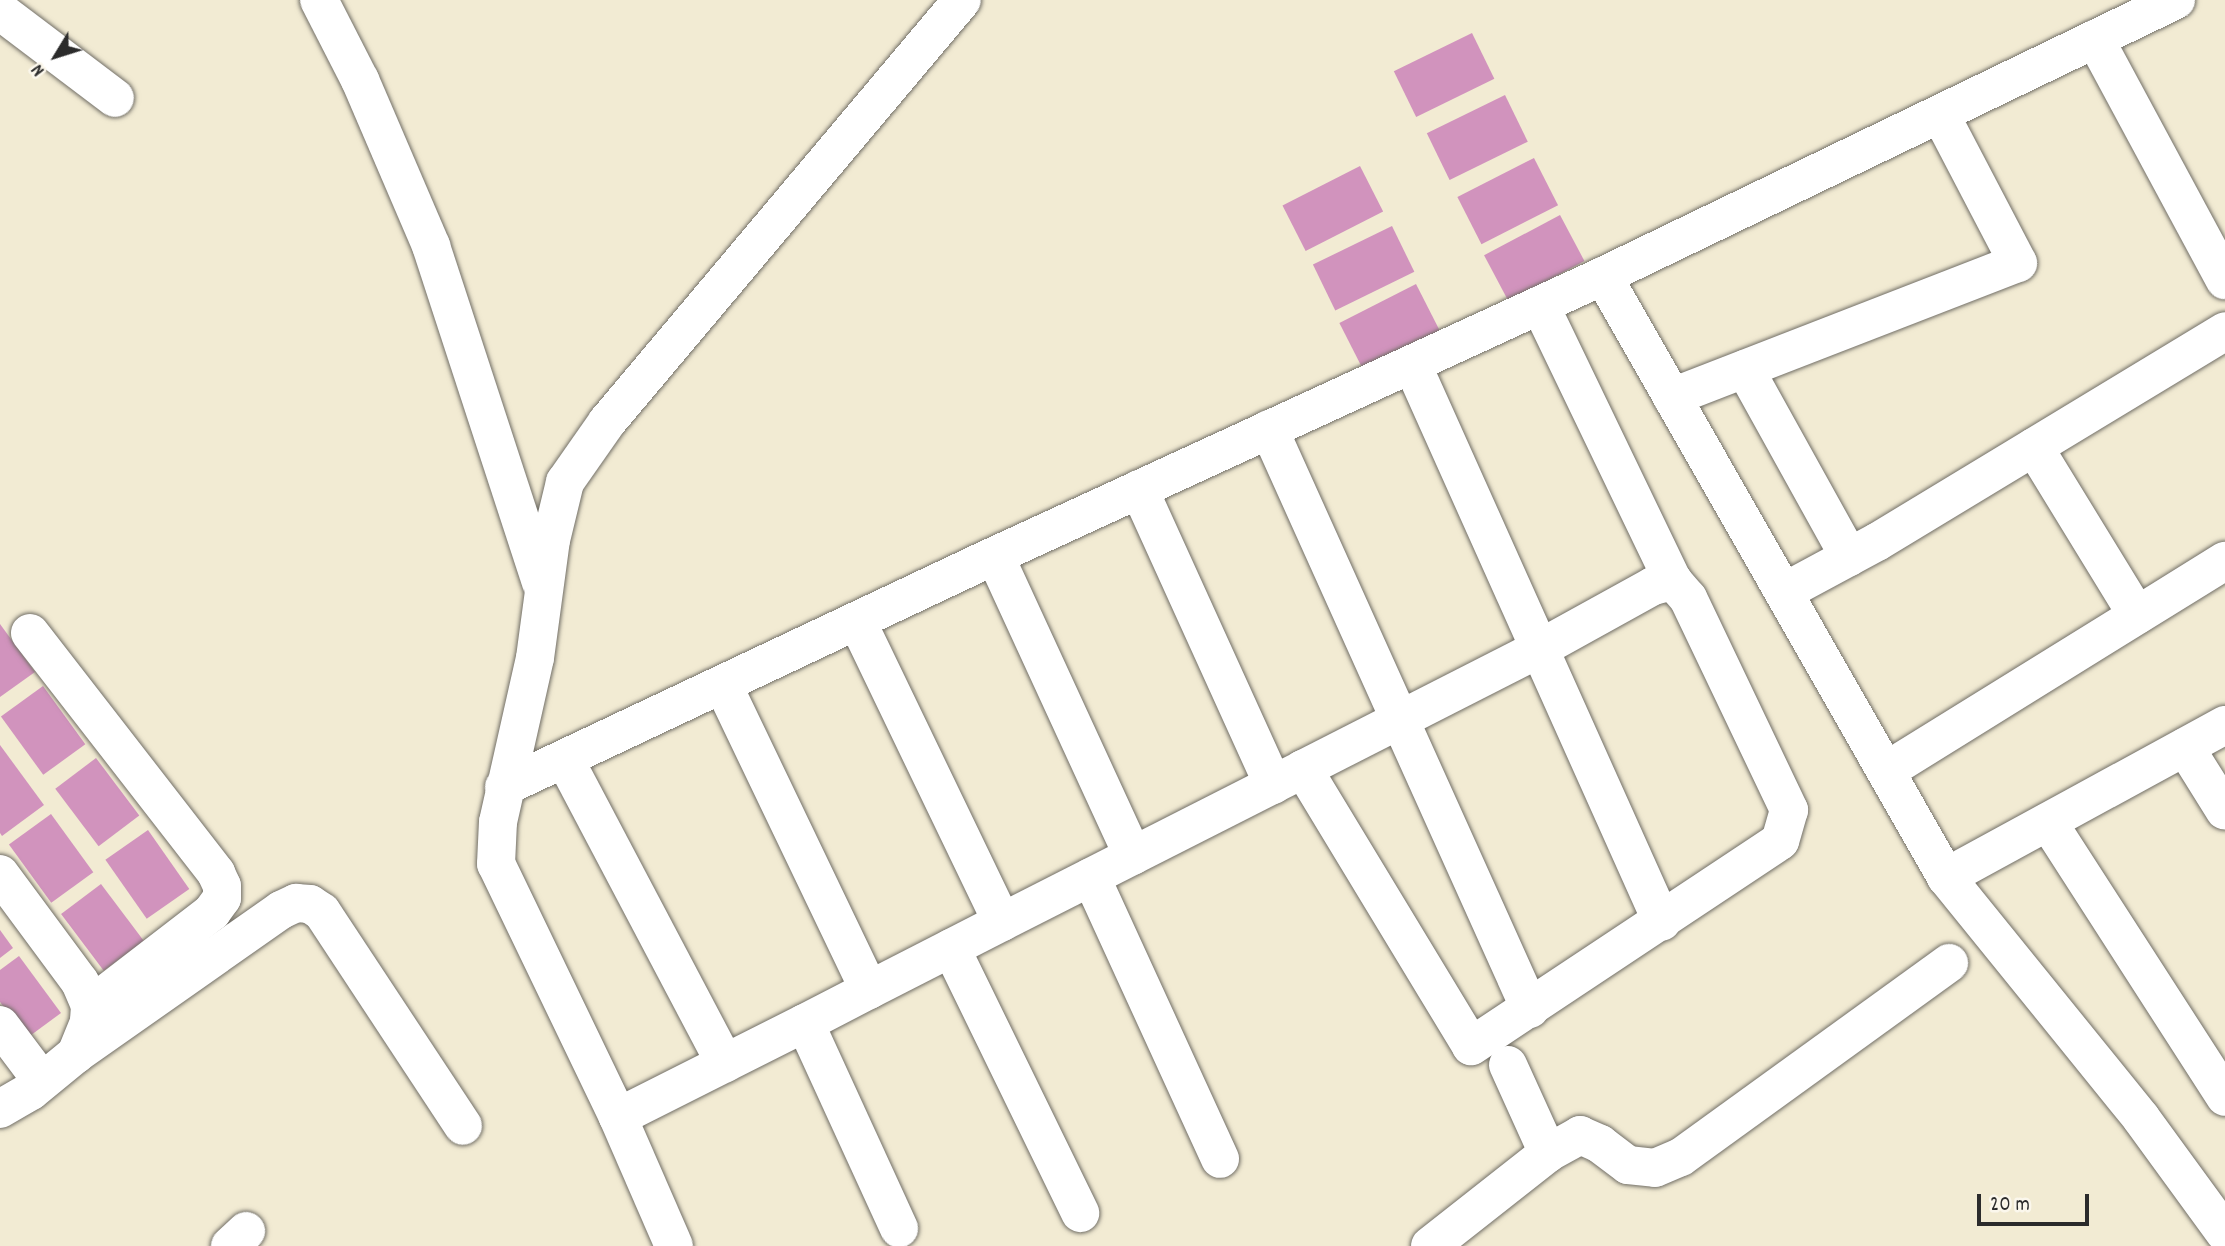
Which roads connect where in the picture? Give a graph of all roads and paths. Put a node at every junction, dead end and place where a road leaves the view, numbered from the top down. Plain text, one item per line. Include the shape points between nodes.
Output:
1 (318, 0) edge
2 (962, 0) edge
3 (2176, 0) edge
4 (0, 11) edge
5 (2095, 39) junction
6 (115, 98) dead end
7 (1940, 114) junction
8 (1603, 276) junction
9 (2225, 280) edge
10 (1540, 305) junction
11 (2225, 331) edge
12 (1412, 364) junction
13 (1745, 369) junction
14 (1672, 397) junction
15 (1269, 429) junction
16 (2034, 447) junction
17 (1139, 489) junction
18 (995, 556) junction
19 (1849, 557) junction
20 (2225, 561) edge
21 (1673, 581) junction
22 (544, 592) junction
23 (1784, 592) junction
24 (2137, 615) junction
25 (857, 621) junction
26 (30, 633) dead end
27 (1539, 649) junction
28 (723, 685) junction
29 (1401, 720) junction
30 (2225, 725) edge
31 (2185, 747) junction
32 (565, 760) junction
33 (1886, 771) junction
34 (1288, 777) junction
35 (504, 787) junction
36 (2225, 811) edge
37 (2048, 822) junction
38 (1133, 856) junction
39 (0, 874) edge
40 (1091, 877) junction
41 (1946, 877) junction
42 (1002, 922) junction
43 (1662, 922) junction
44 (951, 948) junction
45 (1949, 963) dead end
46 (869, 990) junction
47 (90, 1006) junction
48 (1530, 1009) junction
49 (805, 1023) junction
50 (0, 1025) edge
51 (76, 1054) junction
52 (725, 1063) junction
53 (1507, 1065) dead end
54 (42, 1082) junction
55 (2225, 1097) edge
56 (0, 1109) edge
57 (618, 1117) junction
58 (463, 1126) dead end
59 (1548, 1153) junction
60 (1220, 1159) dead end
61 (1080, 1213) dead end
62 (899, 1228) dead end
63 (2225, 1233) edge
64 (674, 1246) edge
65 (1430, 1246) edge

1 - 22 street via 360,80 430,246
2 - 22 street via 607,422 565,482
3 - 5 street
4 - 6 street
5 - 7 street
5 - 9 street
7 - 8 street
7 - 13 street via 2018,263
8 - 10 street
8 - 14 street
10 - 12 street
10 - 21 street
11 - 16 street
12 - 15 street
12 - 27 street
13 - 14 street
13 - 19 street
14 - 23 street
15 - 17 street
15 - 29 street
16 - 19 street
16 - 24 street
17 - 18 street
17 - 34 street
18 - 25 street
18 - 38 street
19 - 23 street
20 - 24 street
21 - 27 street via 1653,586
21 - 43 street via 1688,597 1789,810 1780,841
22 - 35 street via 535,658
23 - 33 street
24 - 33 street
25 - 28 street
25 - 42 street
26 - 47 street via 222,886 222,898 212,912
27 - 29 street
27 - 43 street
28 - 32 street
28 - 46 street
29 - 34 street
29 - 48 street
30 - 31 street
31 - 36 street
31 - 37 street
32 - 35 street
32 - 52 street
33 - 41 street
34 - 38 street
34 - 48 street via 1471,1046
35 - 57 street via 496,864
37 - 41 street
37 - 55 street
38 - 40 street
39 - 47 street via 80,982
40 - 42 street
40 - 60 street
41 - 63 street via 2141,1118
42 - 44 street
43 - 48 street
44 - 46 street
44 - 61 street
45 - 59 street via 1681,1157 1655,1168 1628,1165 1580,1135
46 - 49 street
47 - 51 street via 89,1022
49 - 52 street
49 - 62 street
50 - 54 street
51 - 54 street
51 - 58 street via 281,910 296,903 310,904 322,912
52 - 57 street
53 - 59 street
54 - 56 street
57 - 64 street
59 - 65 street

